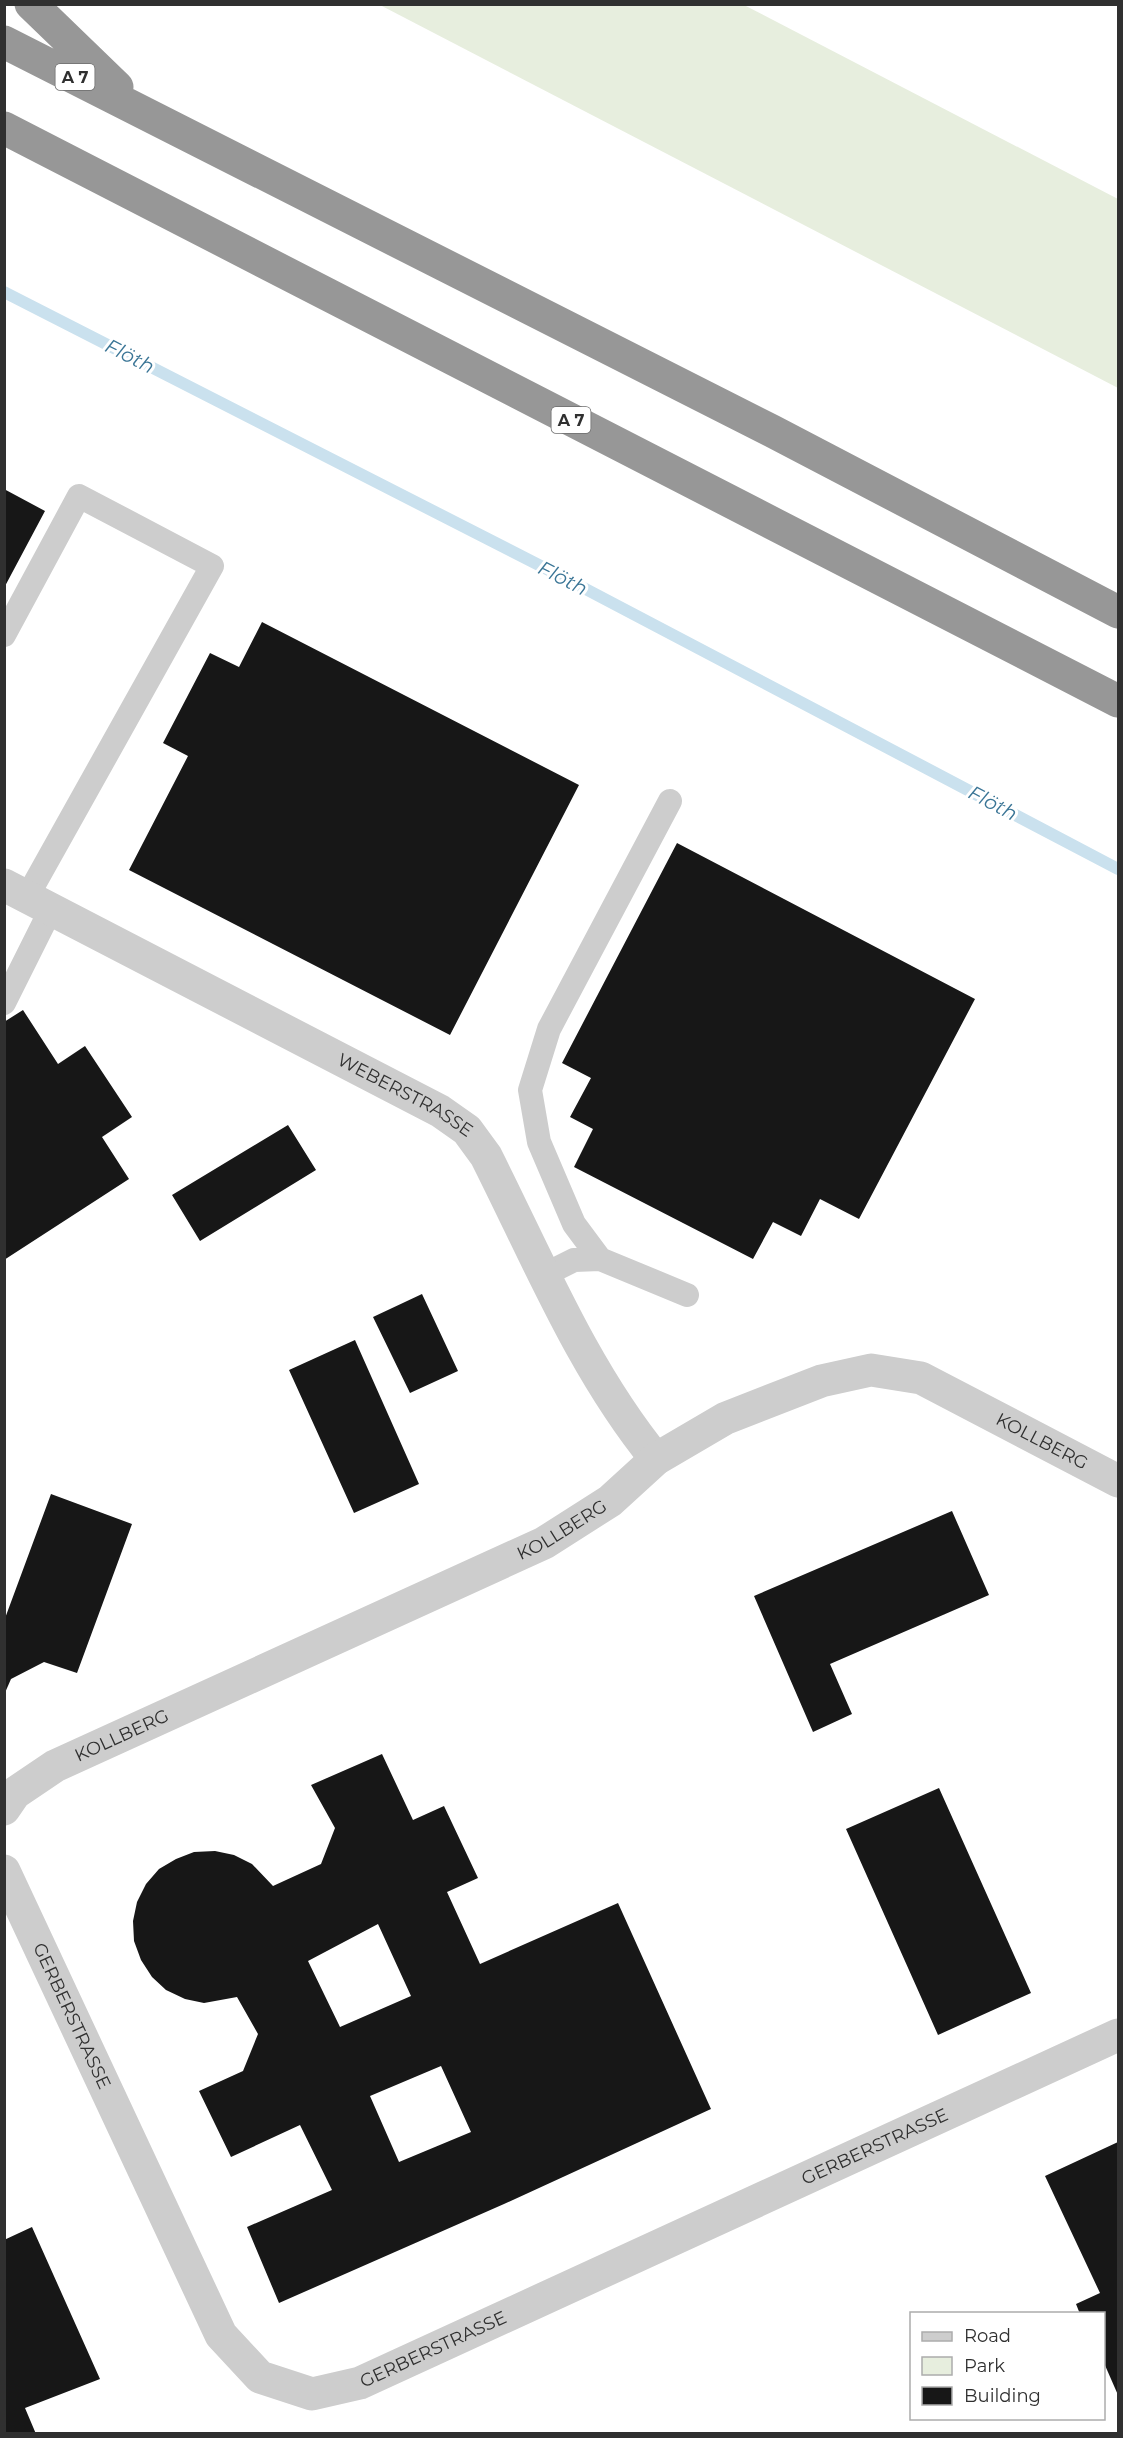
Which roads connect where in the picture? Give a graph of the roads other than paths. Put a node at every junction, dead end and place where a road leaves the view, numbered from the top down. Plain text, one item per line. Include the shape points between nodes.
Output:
1 (31, 4) edge
2 (4, 42) edge
3 (145, 113) junction
4 (4, 128) edge
5 (1119, 612) edge
6 (4, 634) edge
7 (1119, 701) edge
8 (669, 801) dead end
9 (28, 897) edge
10 (4, 1003) edge
11 (600, 1259) junction
12 (546, 1274) junction
13 (687, 1295) dead end
14 (656, 1459) junction
15 (1119, 1481) edge
16 (4, 1809) edge
17 (4, 1870) edge
18 (1119, 2035) edge

1 - 3 highway
2 - 3 highway, A 7
3 - 5 highway, A 7
4 - 7 highway, A 7
6 - 9 lane via 79,496 212,566
8 - 11 lane via 549,1029 530,1090 539,1142 574,1224
9 - 10 lane
9 - 12 street, WEBERSTRASSE via 440,1111 467,1130 486,1156
11 - 12 lane via 574,1260
11 - 13 lane
12 - 14 street, WEBERSTRASSE via 597,1376 625,1422
14 - 15 street, KOLLBERG via 726,1418 821,1381 871,1370 921,1378
14 - 16 street, KOLLBERG via 610,1501 544,1543 55,1766 15,1793
17 - 18 street, GERBERSTRASSE via 221,2335 260,2377 312,2394 360,2383

